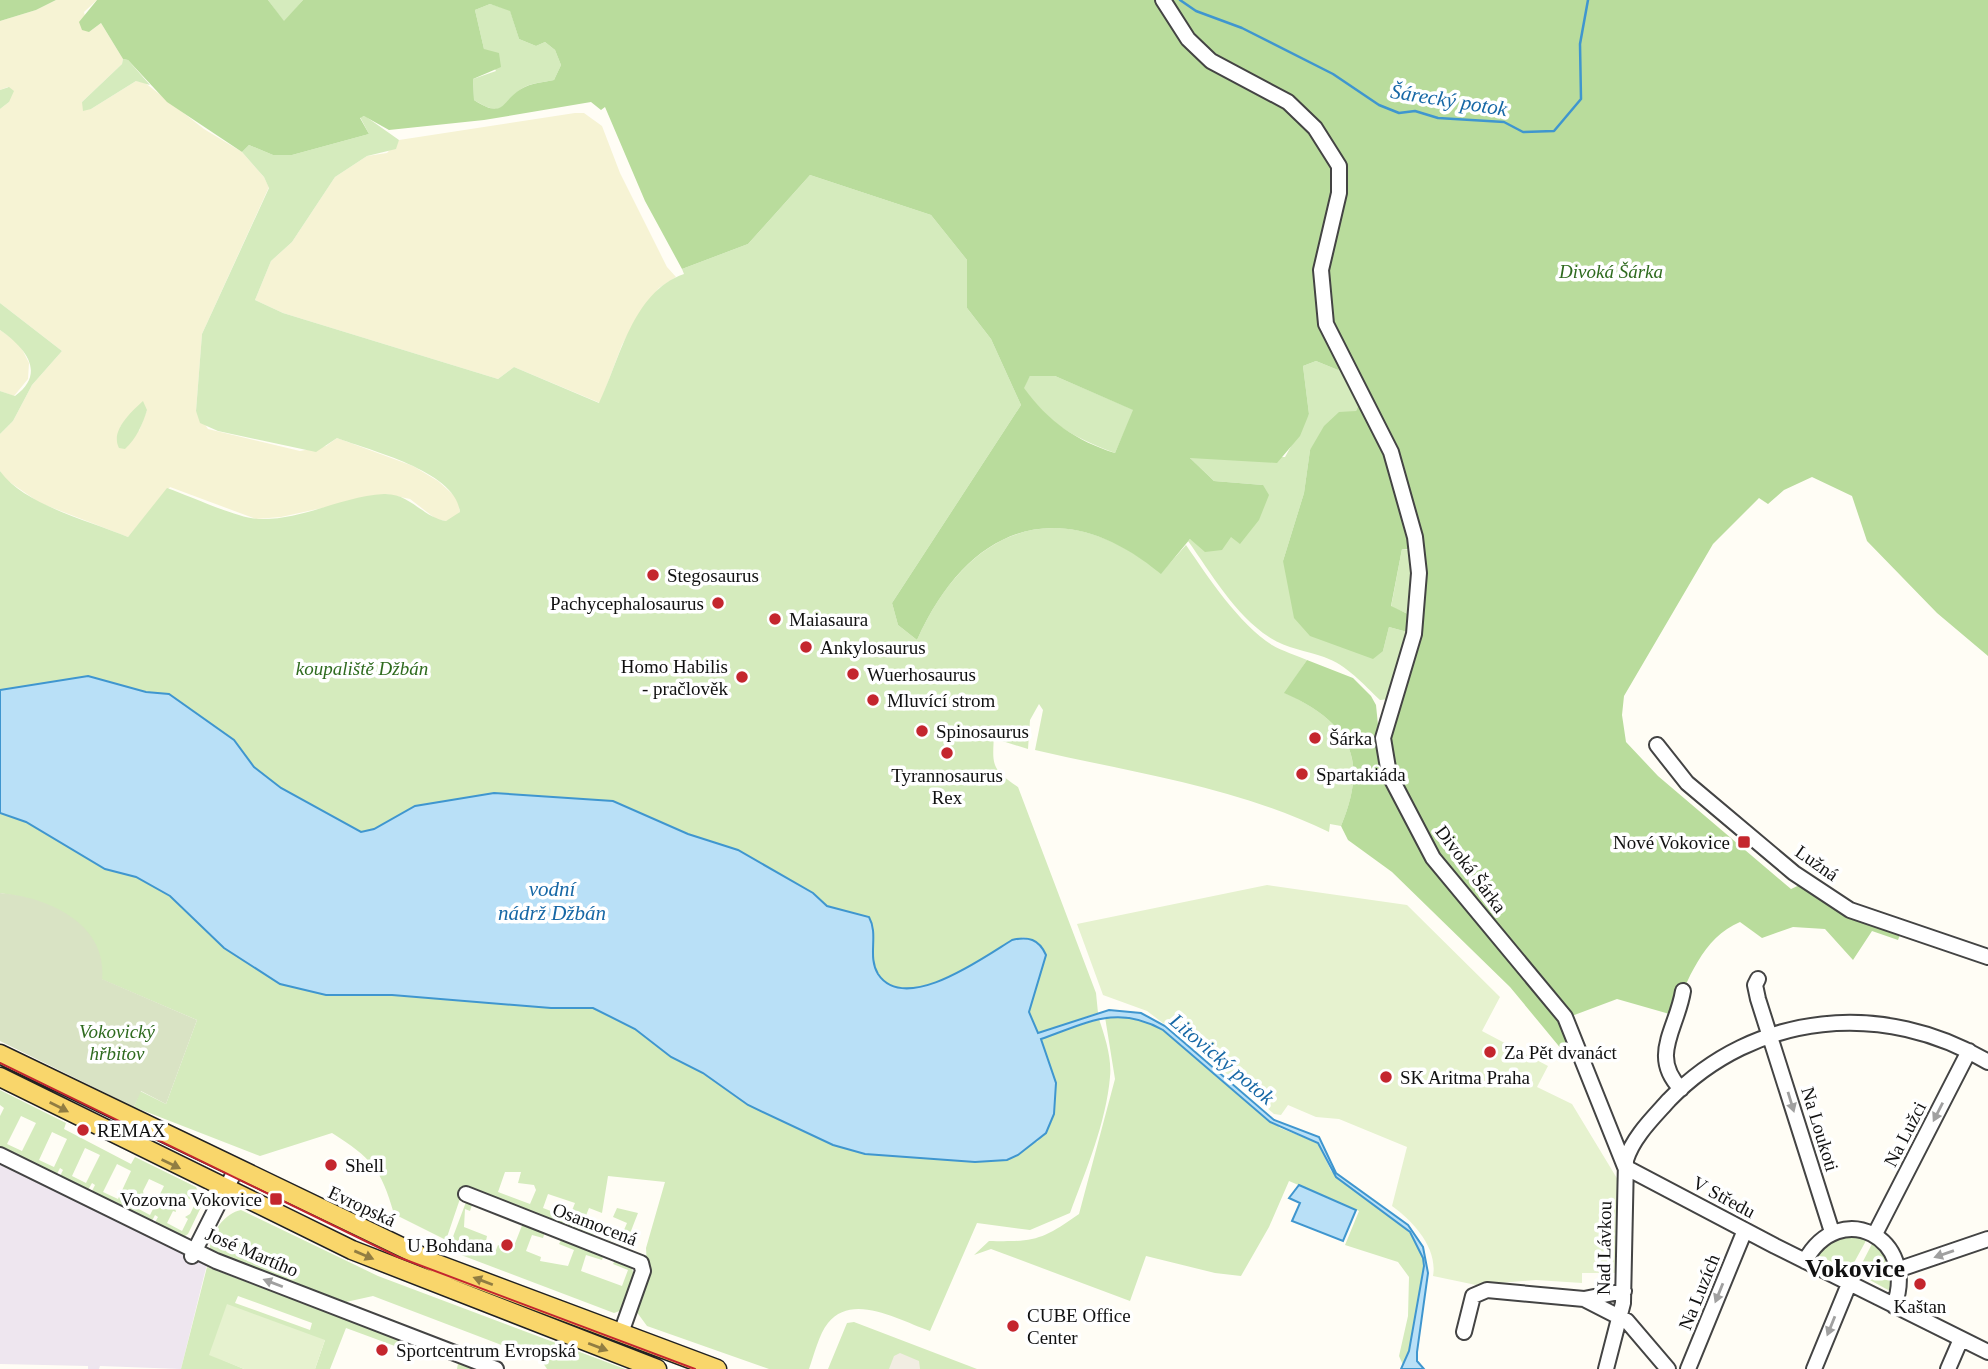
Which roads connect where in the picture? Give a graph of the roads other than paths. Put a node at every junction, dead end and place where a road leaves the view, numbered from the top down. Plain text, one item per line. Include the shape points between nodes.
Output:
1 (1163, 0) edge
2 (1657, 745) dead end
3 (1988, 957) edge
4 (1758, 979) dead end
5 (1683, 991) dead end
6 (1771, 1037) junction
7 (1969, 1051) junction
8 (0, 1054) edge
9 (1988, 1062) edge
10 (0, 1077) edge
11 (1681, 1089) junction
12 (0, 1155) edge
13 (1625, 1167) junction
14 (236, 1169) junction
15 (226, 1190) junction
16 (466, 1194) dead end
17 (1745, 1230) junction
18 (1832, 1232) junction
19 (1875, 1234) junction
20 (1988, 1239) edge
21 (193, 1253) junction
22 (1805, 1261) junction
23 (1900, 1269) junction
24 (1849, 1284) junction
25 (1624, 1291) junction
26 (1584, 1299) junction
27 (1894, 1306) junction
28 (1621, 1316) junction
29 (1464, 1332) dead end
30 (621, 1333) junction
31 (1961, 1339) junction
32 (1988, 1352) edge
33 (496, 1369) edge
34 (657, 1369) edge
35 (717, 1369) edge
36 (1606, 1369) edge
37 (1668, 1369) edge
38 (1688, 1369) edge
39 (1814, 1369) edge
40 (1948, 1369) edge

1 - 13 street, Divoká Šárka via 1188,39 1211,61 1287,103 1315,128 1339,166 1339,193 1321,270 1326,324 1391,452 1413,526 1419,573 1410,652 1383,738 1389,774 1433,858 1564,1017
2 - 3 street, Lužná via 1687,783 1794,873 1850,910
4 - 6 street, Na Loukoti via 1756,992
5 - 11 street via 1664,1062
6 - 7 street via 1834,1022 1887,1024 1929,1033
6 - 11 street via 1728,1056
6 -> 18 street, Na Loukoti
7 - 9 street
7 -> 19 street, Na Lužci
8 - 14 main road, Evropská
10 -> 15 main road
11 - 13 street via 1633,1145
12 - 21 street, José Martího
13 - 17 street, V Středu
13 - 25 street, Nad Lávkou
14 - 15 street
30 -> 14 main road, Evropská via 438,1264
15 - 21 street
15 -> 34 main road via 407,1273
16 - 30 street, Osamocená via 640,1263 643,1271
17 - 22 street, V Středu
17 -> 38 street, Na Luzích
18 - 19 street via 1854,1229
18 - 22 street via 1816,1242
19 - 23 street via 1895,1255
20 -> 23 street
33 -> 21 street, José Martího
22 - 24 street, V Středu
23 - 27 street
24 - 27 street, V Středu
24 -> 39 street
25 - 26 street
25 - 28 street, Nad Lávkou
26 - 28 street
26 - 29 street via 1477,1292 1470,1301
27 - 31 street, V Středu
28 - 36 street, Nad Lávkou
28 - 37 street
30 - 35 main road, Evropská
31 - 32 street, V Středu
31 - 40 street

